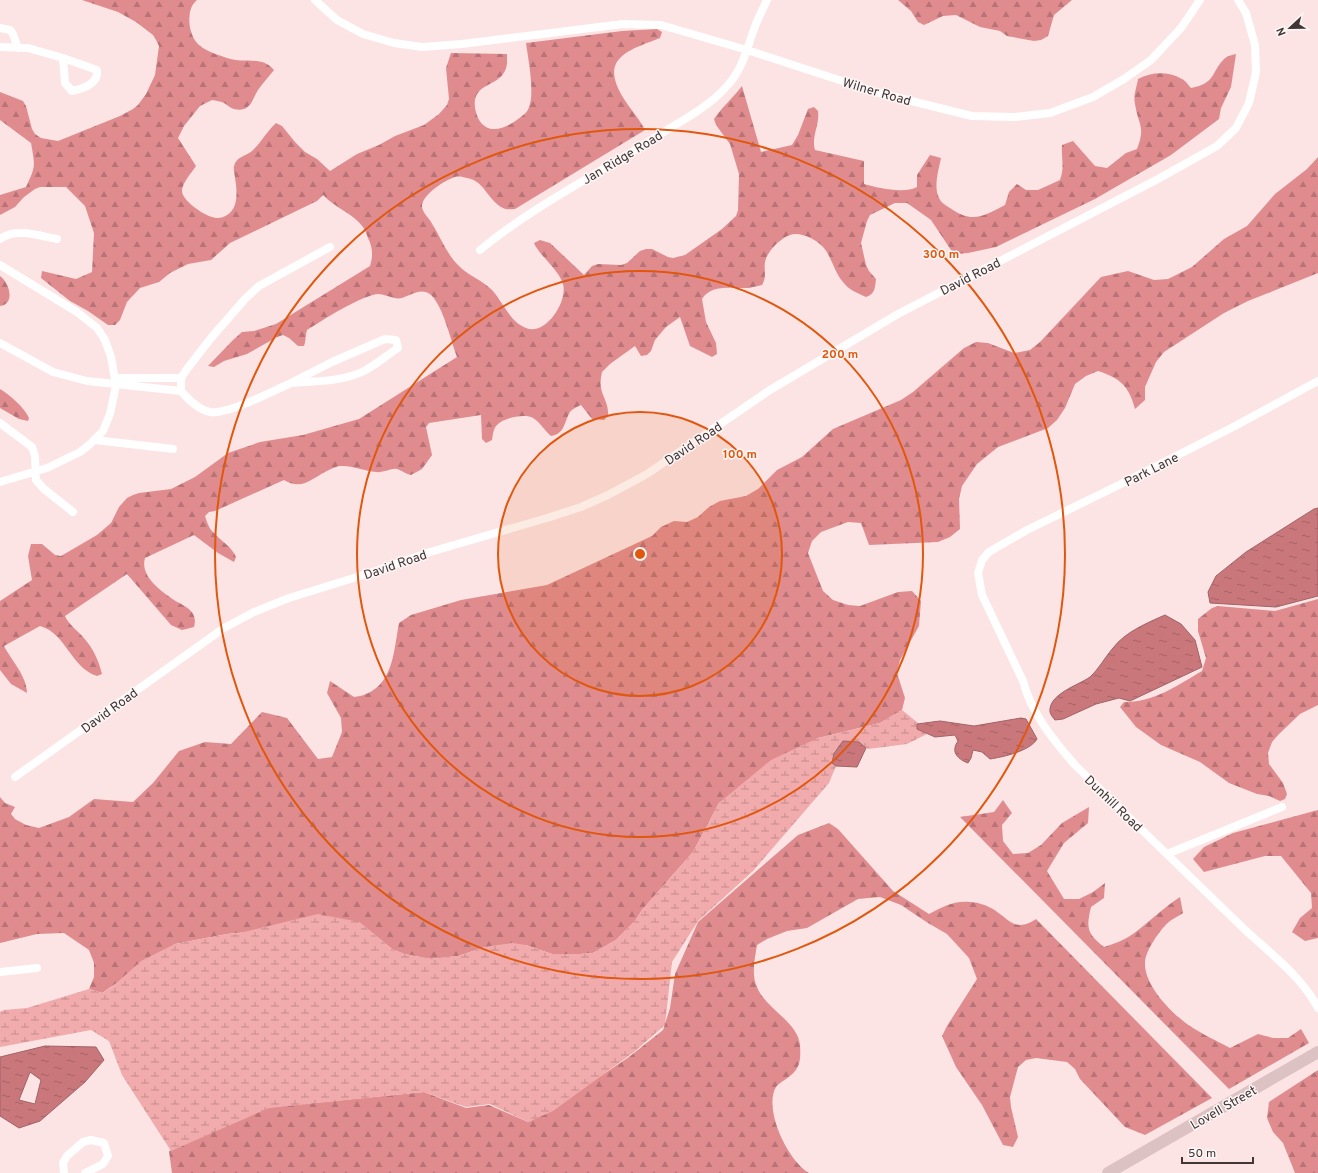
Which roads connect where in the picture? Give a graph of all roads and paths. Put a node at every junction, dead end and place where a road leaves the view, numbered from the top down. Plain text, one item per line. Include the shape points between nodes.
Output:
1 (315, 0) edge
2 (768, 0) edge
3 (1200, 0) edge
4 (1238, 0) edge
5 (0, 28) edge
6 (0, 47) edge
7 (18, 48) junction
8 (747, 50) junction
9 (63, 58) junction
10 (0, 239) edge
11 (58, 239) dead end
12 (330, 247) dead end
13 (480, 250) dead end
14 (0, 265) edge
15 (0, 343) edge
16 (181, 378) junction
17 (1318, 381) edge
18 (116, 382) junction
19 (291, 383) junction
20 (180, 391) junction
21 (0, 424) edge
22 (95, 440) junction
23 (173, 449) dead end
24 (35, 472) junction
25 (0, 482) edge
26 (73, 512) dead end
27 (985, 556) joint
28 (15, 777) dead end
29 (1282, 807) dead end
30 (1167, 854) junction
31 (37, 968) dead end
32 (0, 972) edge
33 (1318, 1008) edge
34 (1318, 1052) edge
35 (64, 1173) edge
36 (86, 1173) edge
37 (1108, 1173) edge

1 - 8 street, Wilner Road via 337,20 363,34 394,43 422,47 623,24 661,25
2 - 8 street, Jan Ridge Road via 757,20
3 - 8 street, Wilner Road via 1182,28 1151,60 1124,79 1093,97 1050,113 1015,117 972,116 879,93
4 - 28 street, David Road via 1246,13 1255,45 1256,72 1249,103 1236,128 1217,146 898,314 770,390 647,474 608,495 581,507 430,552 254,612 224,628
5 - 7 street via 10,30
6 - 7 street
7 - 9 street via 28,48
8 - 13 street, Jan Ridge Road via 742,64 729,84 714,99 499,234
9 - 9 street via 97,70 93,82 72,91 65,83
10 - 11 street via 13,233 21,233
12 - 16 street via 254,290 211,338
14 - 18 street via 77,312 97,328 111,357
15 - 18 street via 54,372 87,382
16 - 18 street
16 - 20 street
17 - 27 street, Park Lane via 1235,426 1027,530
18 - 20 street
18 - 22 street via 110,414 103,431
19 - 19 street via 385,339 396,340 398,348 365,371 348,377
19 - 20 street via 220,412 209,412 192,404
21 - 24 street via 32,447
22 - 23 street
22 - 24 street via 65,461
24 - 25 street
24 - 26 street via 36,480 44,489
27 - 30 street, Dunhill Road via 978,573 982,595 1025,689 1054,740
29 - 30 street
30 - 33 street, Dunhill Road via 1291,972
31 - 32 street
34 - 37 street, Lovell Street
35 - 36 street via 63,1163 67,1156 83,1142 91,1140 104,1143 108,1156 103,1164

